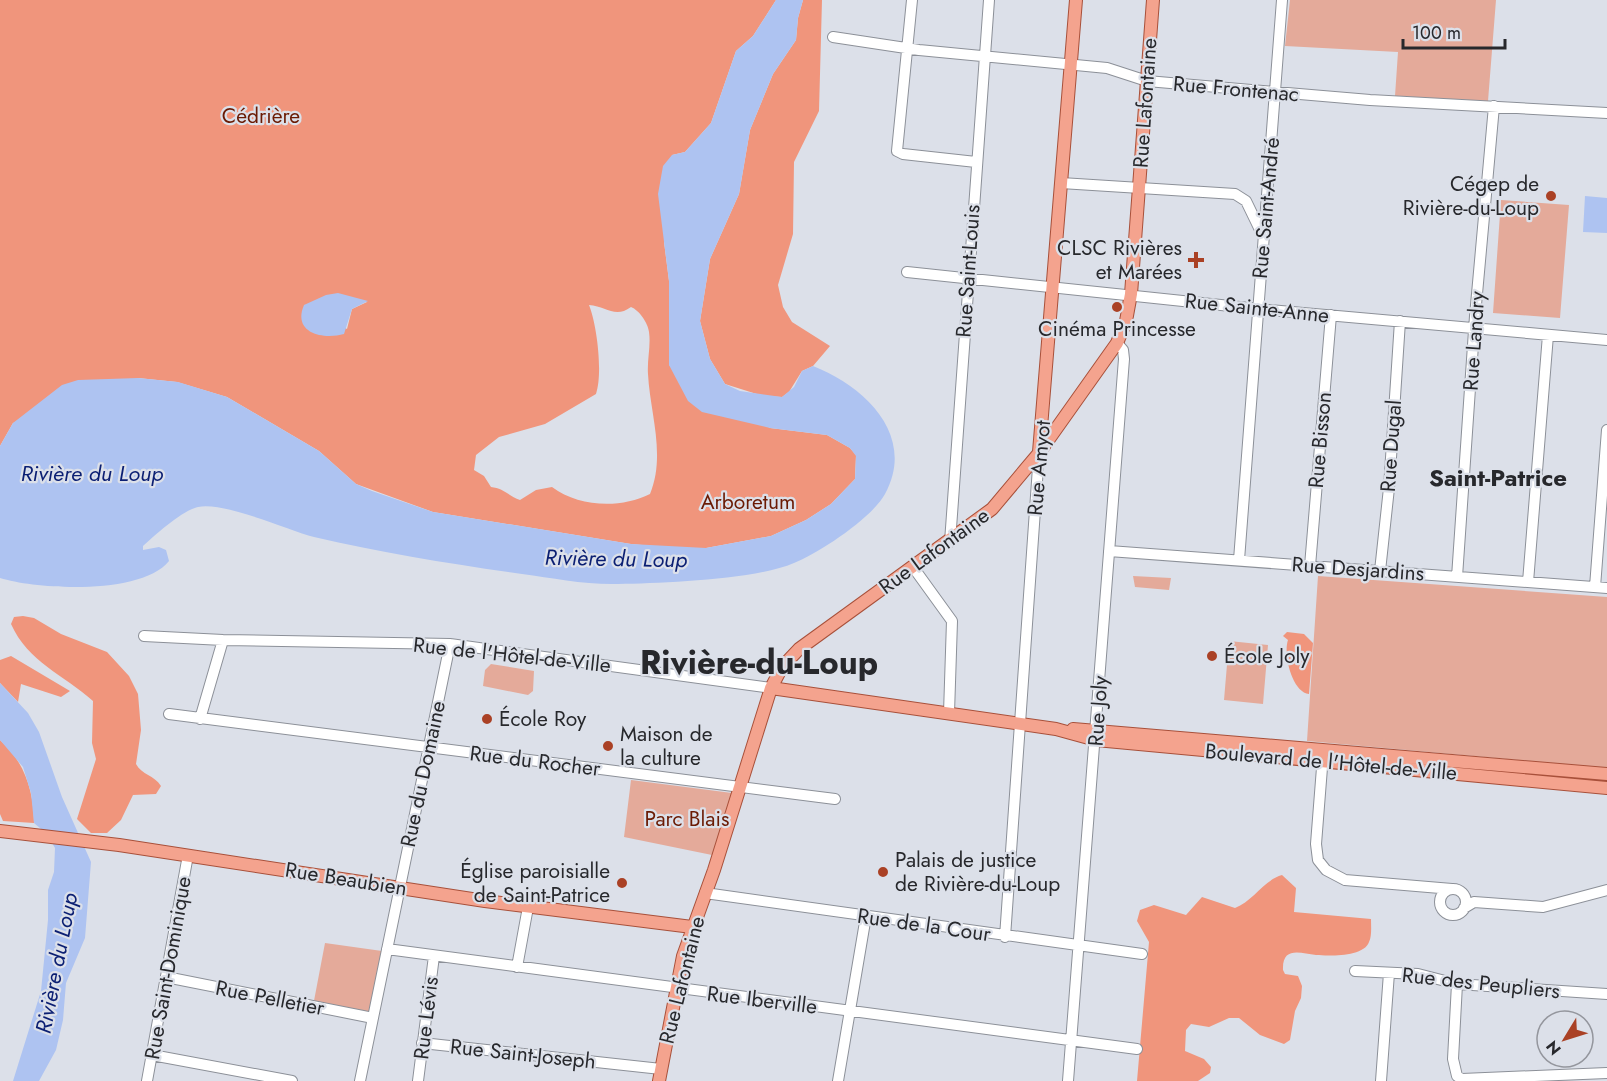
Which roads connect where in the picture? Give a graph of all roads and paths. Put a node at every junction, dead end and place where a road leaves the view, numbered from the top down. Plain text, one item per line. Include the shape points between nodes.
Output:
1 (912, 0) edge
2 (989, 0) edge
3 (1076, 0) edge
4 (1153, 0) edge
5 (1282, 0) edge
6 (833, 38) dead end
7 (907, 47) junction
8 (984, 57) junction
9 (1072, 65) junction
10 (1147, 81) junction
11 (1276, 92) junction
12 (1494, 106) junction
13 (1607, 113) edge
14 (976, 162) junction
15 (1061, 183) junction
16 (1139, 188) junction
17 (1264, 237) junction
18 (907, 272) dead end
19 (968, 277) junction
20 (1054, 286) junction
21 (1131, 294) junction
22 (1259, 309) junction
23 (1330, 315) junction
24 (1400, 321) junction
25 (1476, 328) junction
26 (1548, 335) junction
27 (1607, 340) edge
28 (1117, 343) junction
29 (1045, 399) junction
30 (1069, 412) junction
31 (1607, 430) edge
32 (1039, 453) junction
33 (950, 542) junction
34 (1109, 551) junction
35 (1239, 560) junction
36 (1310, 566) junction
37 (913, 567) junction
38 (1380, 571) junction
39 (1457, 577) junction
40 (1528, 582) junction
41 (1595, 587) junction
42 (1607, 588) edge
43 (144, 636) dead end
44 (223, 640) junction
45 (450, 644) junction
46 (771, 688) junction
47 (949, 713) junction
48 (170, 714) dead end
49 (200, 718) junction
50 (1021, 723) junction
51 (1096, 735) junction
52 (428, 748) junction
53 (1323, 755) junction
54 (1607, 774) edge
55 (740, 788) junction
56 (1607, 788) edge
57 (835, 799) dead end
58 (0, 831) edge
59 (188, 855) junction
60 (400, 887) junction
61 (1430, 889) junction
62 (1456, 890) junction
63 (1607, 890) edge
64 (705, 893) junction
65 (1440, 903) junction
66 (1481, 903) junction
67 (528, 907) junction
68 (1464, 908) junction
69 (866, 916) junction
70 (692, 927) junction
71 (1005, 937) junction
72 (1081, 947) junction
73 (387, 949) junction
74 (1142, 954) dead end
75 (434, 956) junction
76 (517, 967) junction
77 (1355, 970) dead end
78 (1389, 973) junction
79 (166, 978) junction
80 (1457, 984) junction
81 (676, 988) junction
82 (1607, 994) edge
83 (851, 1011) junction
84 (373, 1018) junction
85 (1072, 1041) junction
86 (422, 1043) junction
87 (1137, 1049) dead end
88 (152, 1055) junction
89 (1607, 1073) edge
90 (660, 1075) edge
91 (1568, 1078) edge
92 (147, 1081) edge
93 (292, 1081) edge
94 (360, 1081) edge
95 (418, 1081) edge
96 (838, 1081) edge
97 (1068, 1081) edge
98 (1381, 1081) edge

1 - 7 street
2 - 8 street, Rue Saint-Louis
3 - 9 main road, Rue Amyot
4 - 10 main road, Rue Lafontaine
5 - 11 street, Rue Saint-André
6 - 7 street, Rue Frontenac
7 - 8 street, Rue Frontenac
7 - 14 street via 898,152
8 - 9 street, Rue Frontenac
8 - 14 street, Rue Saint-Louis
9 - 10 street, Rue Frontenac via 1112,69
9 - 15 main road, Rue Amyot
10 - 11 street, Rue Frontenac
10 - 16 main road, Rue Lafontaine
11 - 12 street, Rue Frontenac
11 - 17 street, Rue Saint-André
12 - 13 street, Rue Frontenac
12 - 25 street, Rue Landry
14 - 19 street, Rue Saint-Louis
15 - 16 street
15 - 20 main road, Rue Amyot
16 - 17 street via 1239,195
16 - 21 main road, Rue Lafontaine
17 - 22 street, Rue Saint-André
18 - 19 street, Rue Sainte-Anne
19 - 20 street, Rue Sainte-Anne
19 - 33 street, Rue Saint-Louis
20 - 21 street, Rue Sainte-Anne
20 - 29 main road, Rue Amyot
21 - 22 street, Rue Sainte-Anne
21 - 28 main road, Rue Lafontaine
22 - 23 street, Rue Sainte-Anne
22 - 35 street, Rue Saint-André
23 - 24 street, Rue Sainte-Anne
23 - 36 street, Rue Bisson
24 - 25 street, Rue Sainte-Anne
24 - 38 street, Rue Dugal
25 - 26 street, Rue Sainte-Anne
25 - 39 street, Rue Landry
26 - 27 street, Rue Sainte-Anne
26 - 40 street
28 - 30 main road, Rue Lafontaine
28 - 34 street, Rue Joly via 1124,352
29 - 30 main road via 1055,413
29 - 32 main road, Rue Amyot
30 - 32 main road, Rue Lafontaine
31 - 41 street
32 - 33 main road, Rue Lafontaine via 992,509
32 - 50 street, Rue Amyot
33 - 37 main road, Rue Lafontaine
34 - 35 street, Rue Desjardins
34 - 51 street, Rue Joly
35 - 36 street, Rue Desjardins
36 - 38 street, Rue Desjardins
37 - 46 main road, Rue Lafontaine via 799,649 782,667
37 - 47 street via 952,621
38 - 39 street, Rue Desjardins
39 - 40 street, Rue Desjardins
40 - 41 street, Rue Desjardins
41 - 42 street, Rue Desjardins
43 - 44 street, Rue de l'Hôtel-de-Ville
44 - 45 street, Rue de l'Hôtel-de-Ville
44 - 49 street
45 - 46 street, Rue de l'Hôtel-de-Ville
45 - 52 street, Rue du Domaine
46 - 47 main road, Rue de l'Hôtel-de-Ville
46 - 55 main road, Rue Lafontaine
47 - 50 main road, Rue de l'Hôtel-de-Ville
48 - 49 street, Rue du Rocher
49 - 52 street, Rue du Rocher
50 - 51 main road, Boulevard de l'Hôtel-de-Ville
50 - 71 street, Rue Amyot
51 - 53 main road, Boulevard de l'Hôtel-de-Ville
51 - 72 street, Rue Joly
52 - 55 street, Rue du Rocher
52 - 60 street, Rue du Domaine
53 - 54 main road, Boulevard de l'Hôtel-de-Ville
53 - 56 main road, Boulevard de l'Hôtel-de-Ville
53 - 61 street via 1316,844 1322,866 1340,879
55 - 57 street, Rue du Rocher
55 - 64 main road, Rue Lafontaine
58 - 59 main road, Rue Beaubien
59 - 60 main road, Rue Beaubien
59 - 79 street, Rue Saint-Dominique
60 - 67 main road, Rue Beaubien
60 - 73 street, Rue du Domaine
61 - 62 street
61 - 65 street
62 - 65 street via 1442,895
62 - 66 street
62 - 68 street via 1466,902
63 - 66 street via 1543,907
64 - 69 street, Rue de la Cour
64 - 70 main road, Rue Lafontaine
65 - 68 street via 1444,911 1452,914
66 - 68 street via 1469,903
67 - 70 main road, Rue Beaubien
67 - 76 street
69 - 71 street, Rue de la Cour
69 - 83 street
70 - 81 main road, Rue Lafontaine
71 - 72 street, Rue de la Cour
72 - 74 street, Rue de la Cour
72 - 85 street, Rue Joly
73 - 75 street, Rue Iberville
73 - 84 street, Rue du Domaine
75 - 76 street, Rue Iberville
75 - 86 street, Rue Lévis
76 - 81 street, Rue Iberville
77 - 78 street, Rue des Peupliers
78 - 80 street, Rue des Peupliers via 1418,974
78 - 98 street
79 - 84 street, Rue Pelletier
79 - 88 street, Rue Saint-Dominique
80 - 82 street, Rue des Peupliers
80 - 91 street via 1453,1059 1457,1076
81 - 83 street, Rue Iberville
81 - 90 main road, Rue Lafontaine
83 - 85 street, Rue Iberville
83 - 96 street
84 - 94 street, Rue du Domaine
85 - 87 street, Rue Iberville
85 - 97 street, Rue Joly
86 - 90 street, Rue Saint-Joseph
86 - 95 street, Rue Lévis
88 - 92 street, Rue Saint-Dominique
88 - 93 street
89 - 91 street

